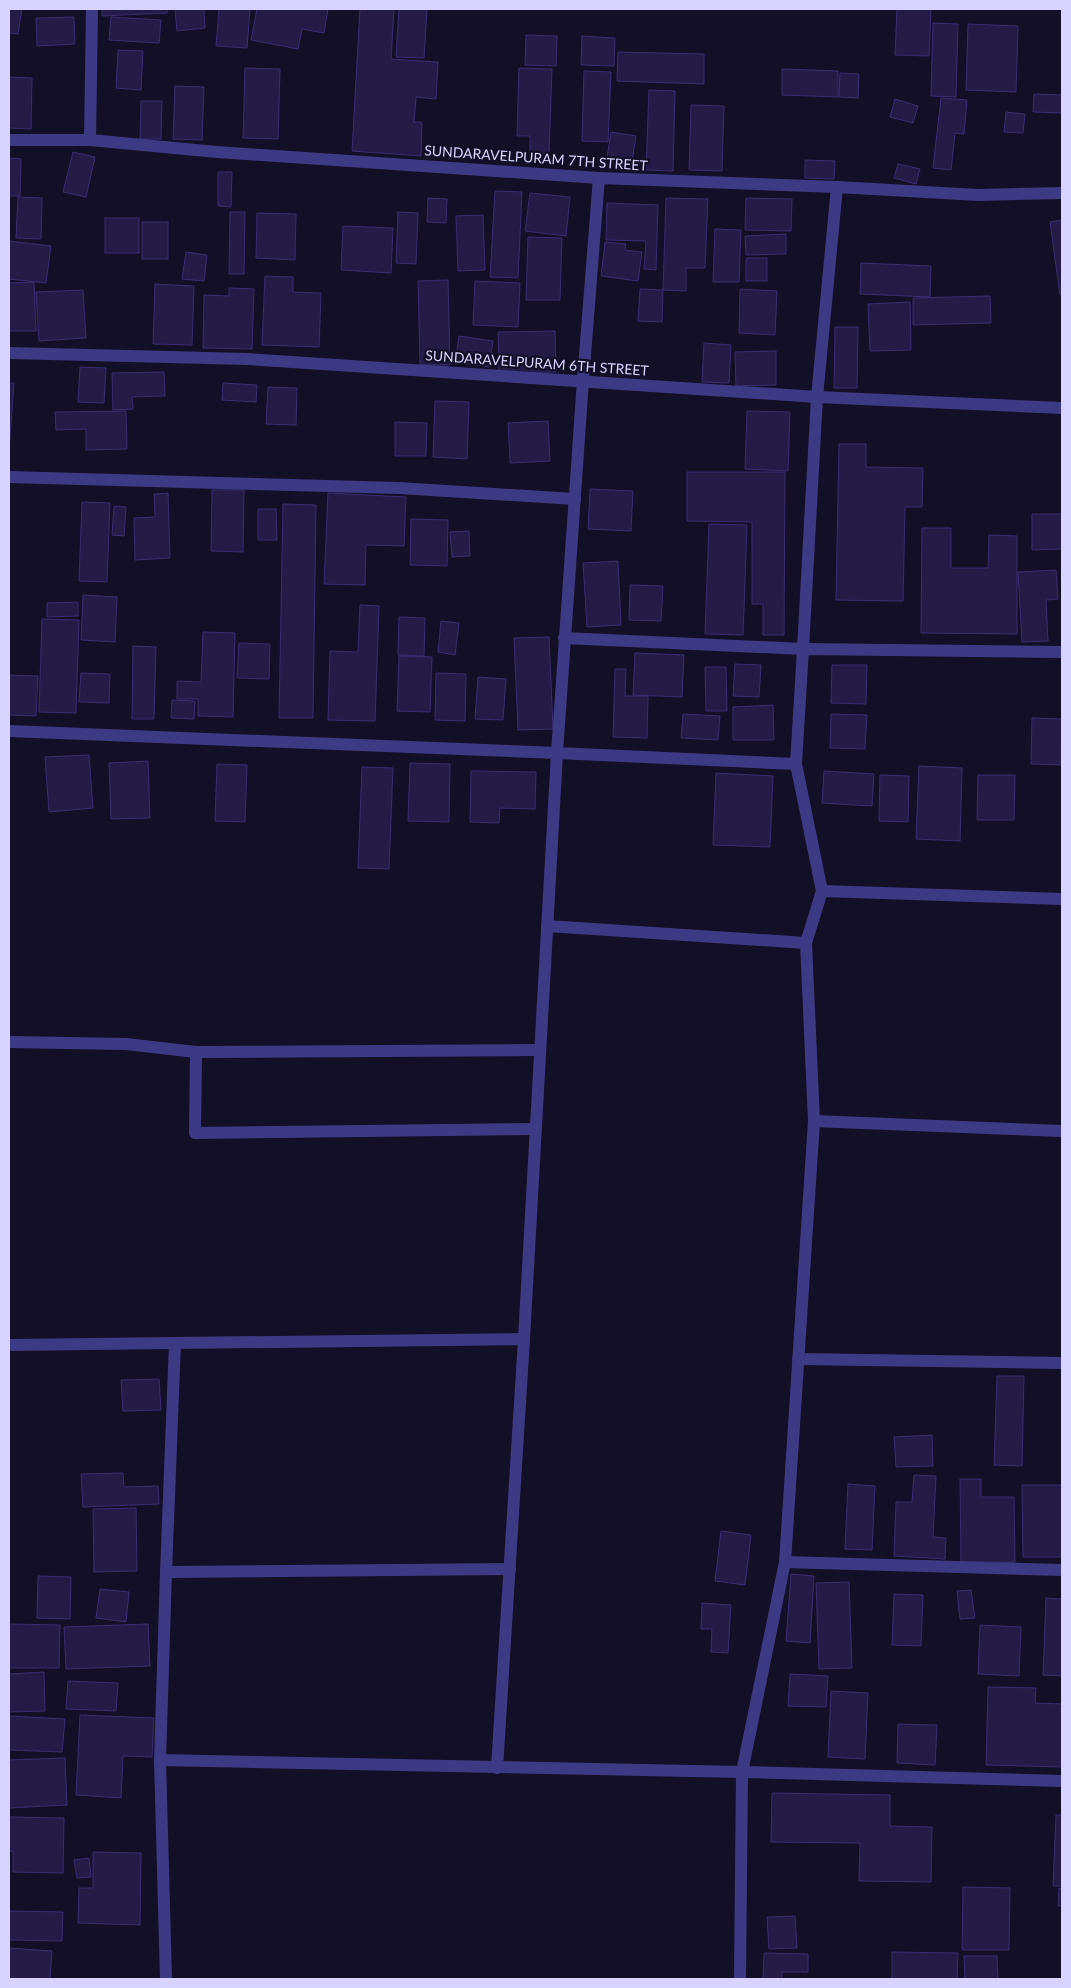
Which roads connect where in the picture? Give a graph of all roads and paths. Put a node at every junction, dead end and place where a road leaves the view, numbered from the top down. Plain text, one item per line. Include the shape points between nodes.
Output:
1 (92, 9) edge
2 (9, 140) edge
3 (90, 140) junction
4 (599, 178) junction
5 (837, 187) junction
6 (1062, 193) edge
7 (9, 353) edge
8 (583, 380) junction
9 (817, 397) junction
10 (1062, 408) edge
11 (9, 477) edge
12 (574, 498) junction
13 (564, 638) junction
14 (803, 649) junction
15 (1062, 652) edge
16 (9, 731) edge
17 (557, 753) junction
18 (796, 764) junction
19 (822, 891) junction
20 (1062, 899) edge
21 (547, 926) junction
22 (806, 942) junction
23 (9, 1042) edge
24 (540, 1050) junction
25 (196, 1052) junction
26 (814, 1121) junction
27 (536, 1129) junction
28 (1062, 1131) edge
29 (524, 1338) junction
30 (174, 1343) junction
31 (9, 1345) edge
32 (798, 1359) junction
33 (1062, 1363) edge
34 (785, 1562) junction
35 (510, 1569) junction
36 (1062, 1570) edge
37 (166, 1572) junction
38 (160, 1760) junction
39 (497, 1768) junction
40 (742, 1772) junction
41 (1062, 1781) edge
42 (166, 1979) edge
43 (740, 1979) edge

1 - 3 street
2 - 3 street, SUNDARAVELPURAM 7TH STREET
3 - 4 street, SUNDARAVELPURAM 7TH STREET via 217,152
4 - 5 street, SUNDARAVELPURAM 7TH STREET
4 - 8 street
5 - 6 street, SUNDARAVELPURAM 7TH STREET via 978,195
5 - 9 street
7 - 8 street, SUNDARAVELPURAM 6TH STREET via 247,359
8 - 9 street, SUNDARAVELPURAM 6TH STREET
8 - 12 street
9 - 10 street, SUNDARAVELPURAM 6TH STREET
9 - 14 street
11 - 12 street via 399,488
12 - 13 street
13 - 14 street
13 - 17 street
14 - 15 street
14 - 18 street
16 - 17 street
17 - 18 street
17 - 21 street
18 - 19 street
19 - 20 street
19 - 22 street
21 - 22 street
21 - 24 street
22 - 26 street
23 - 25 street via 126,1044
24 - 25 street
24 - 27 street
25 - 27 street via 195,1133
26 - 28 street
26 - 32 street
27 - 29 street
29 - 30 street
29 - 35 street
30 - 31 street
30 - 37 street
32 - 33 street
32 - 34 street
34 - 36 street
34 - 40 street
35 - 37 street
35 - 39 street
37 - 38 street
38 - 39 street
38 - 42 street
39 - 40 street
40 - 41 street
40 - 43 street

